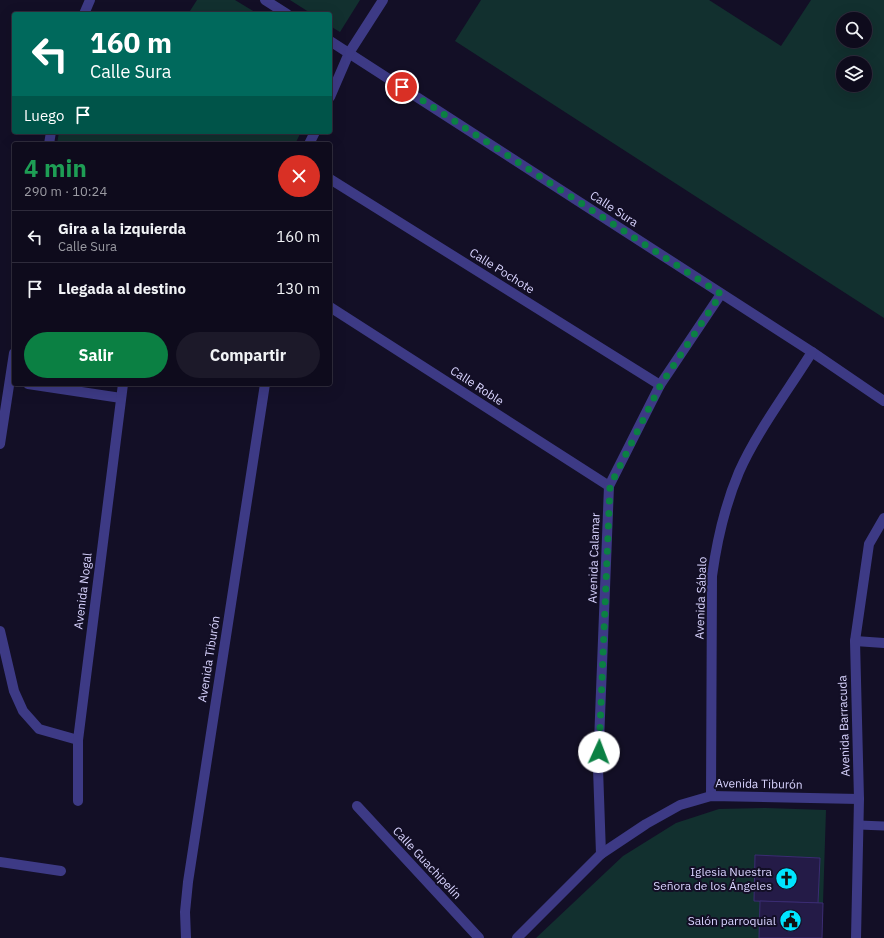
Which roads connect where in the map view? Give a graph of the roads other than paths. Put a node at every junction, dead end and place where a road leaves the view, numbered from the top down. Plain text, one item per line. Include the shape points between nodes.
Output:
1 (90, 0) edge
2 (265, 0) edge
3 (383, 0) edge
4 (85, 12) edge
5 (285, 12) edge
6 (332, 42) edge
7 (349, 53) junction
8 (332, 92) edge
9 (332, 180) edge
10 (721, 294) junction
11 (332, 308) edge
12 (812, 352) junction
13 (12, 362) edge
14 (8, 381) edge
15 (41, 386) edge
16 (123, 386) edge
17 (265, 386) edge
18 (660, 386) junction
19 (121, 398) junction
20 (884, 401) edge
21 (0, 444) edge
22 (610, 486) junction
23 (884, 518) edge
24 (0, 631) edge
25 (855, 641) junction
26 (884, 643) edge
27 (78, 740) junction
28 (711, 796) junction
29 (859, 799) junction
30 (78, 801) dead end
31 (356, 806) dead end
32 (859, 825) junction
33 (884, 826) edge
34 (601, 854) junction
35 (0, 862) edge
36 (61, 870) dead end
37 (186, 938) edge
38 (479, 938) edge
39 (517, 938) edge
40 (856, 938) edge

1 - 4 street
2 - 5 street
3 - 7 street
6 - 7 street, Calle Sura
7 - 8 street
7 - 10 street, Calle Sura
9 - 18 street, Calle Pochote
10 - 12 street, Calle Sura
10 - 18 street, Avenida Calamar
11 - 22 street, Calle Roble
12 - 20 street, Calle Sura
12 - 28 street, Avenida Sábalo via 761,433 740,472 716,545 712,576
13 - 14 street
14 - 21 street
15 - 19 street
16 - 19 street, Avenida Nogal
17 - 37 street, Avenida Tiburón via 188,882
18 - 22 street, Avenida Calamar
19 - 27 street, Avenida Nogal
22 - 34 street, Avenida Calamar via 598,768
23 - 25 street, Avenida Barracuda via 869,544
24 - 27 street via 14,691 23,711 39,729
25 - 26 street
25 - 29 street, Avenida Barracuda
27 - 30 street, Avenida Nogal
28 - 29 street, Avenida Tiburón
28 - 34 street, Avenida Tiburón via 680,805
29 - 32 street, Avenida Barracuda
31 - 38 street, Calle Guachipelín
32 - 33 lane
32 - 40 street, Avenida Barracuda
34 - 39 street, Avenida Tiburón
35 - 36 street

